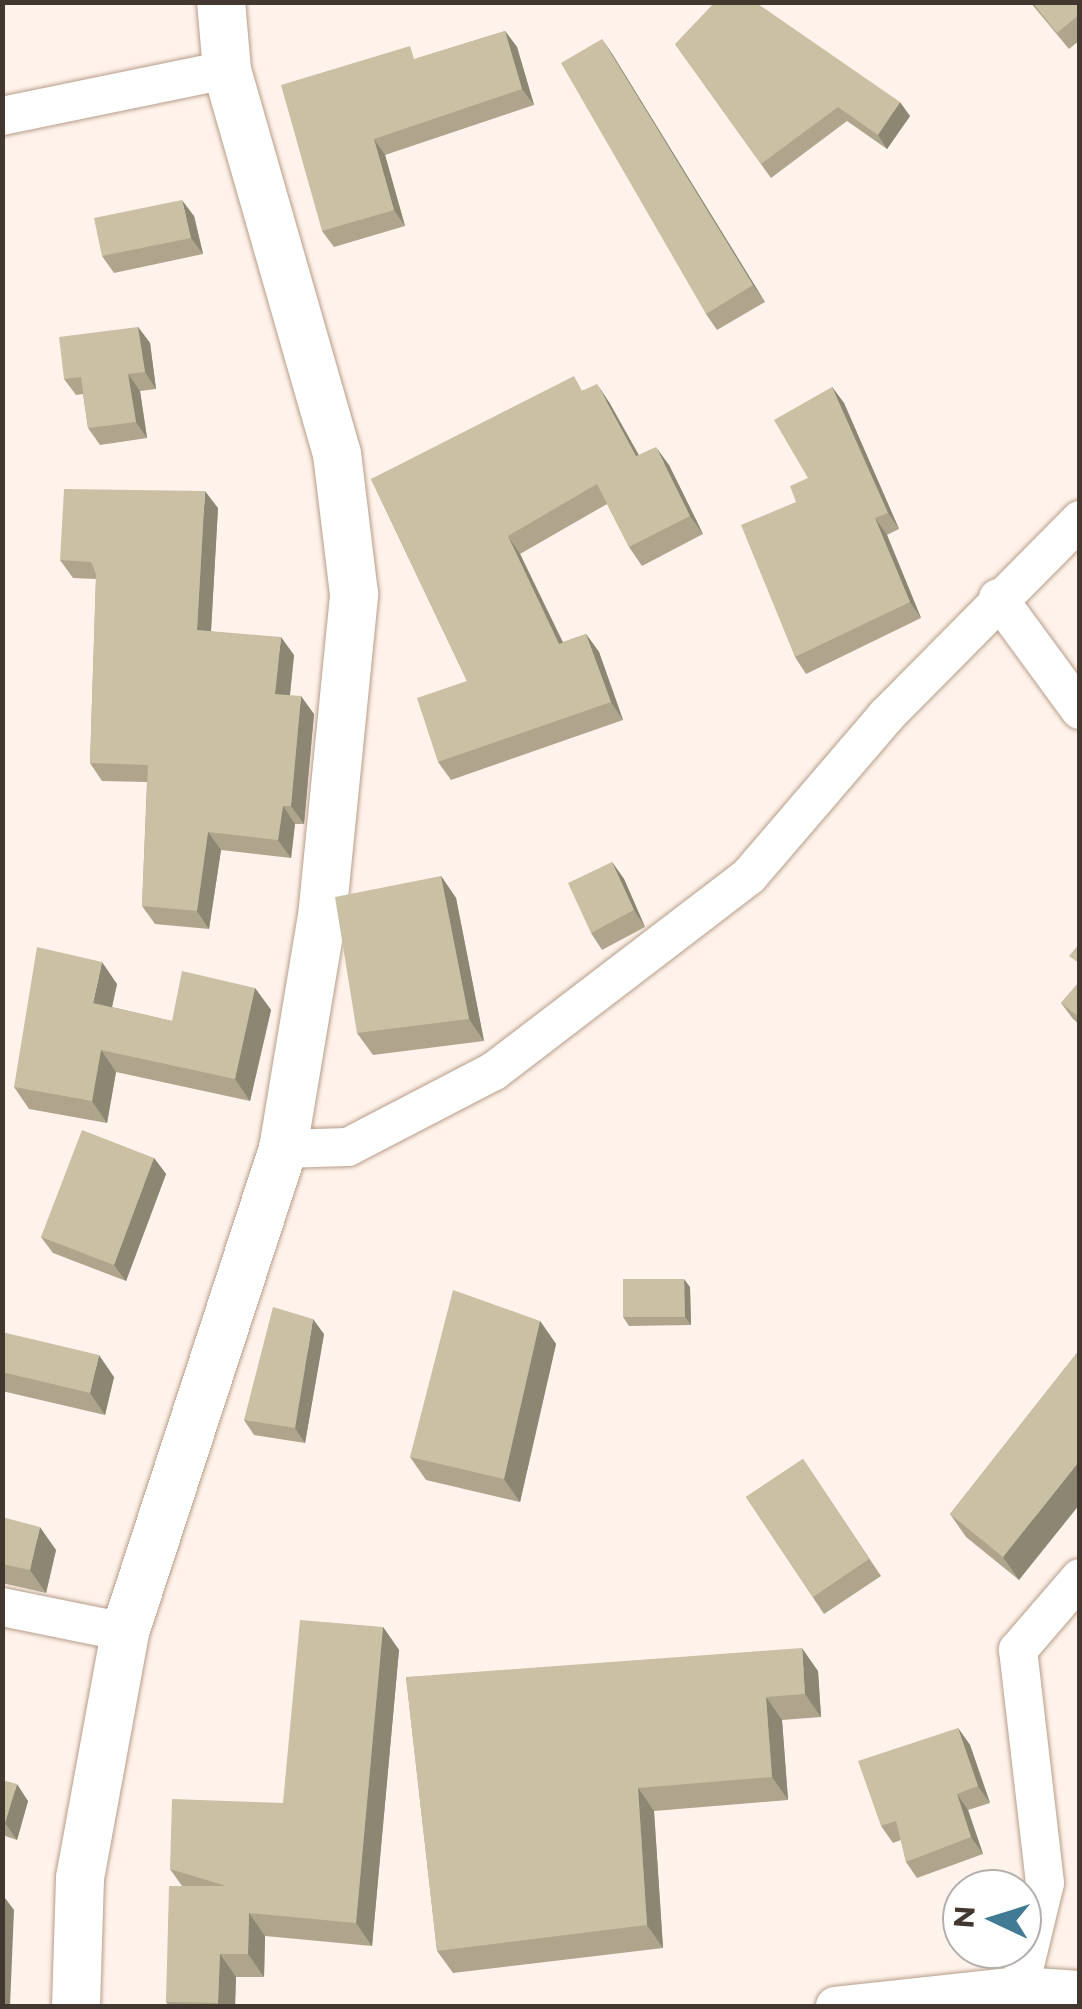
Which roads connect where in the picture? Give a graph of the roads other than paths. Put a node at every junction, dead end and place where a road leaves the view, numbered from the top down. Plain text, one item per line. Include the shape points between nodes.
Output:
1 (221, 2) edge
2 (227, 70) junction
3 (2, 116) edge
4 (1080, 520) edge
5 (998, 598) junction
6 (1080, 710) edge
7 (282, 1149) junction
8 (1080, 1578) edge
9 (2, 1607) edge
10 (125, 1632) junction
11 (1020, 1986) junction
12 (1080, 1990) edge
13 (76, 2006) edge
14 (836, 2006) edge

1 - 2 street
2 - 3 street
2 - 7 street via 337,454 354,594 322,916
4 - 5 street
5 - 6 street
5 - 7 street via 748,876 573,1012 402,1124 348,1148
7 - 10 street
8 - 11 street via 1018,1650 1044,1883
9 - 10 street
10 - 13 street via 80,1878
11 - 12 street
11 - 14 street

